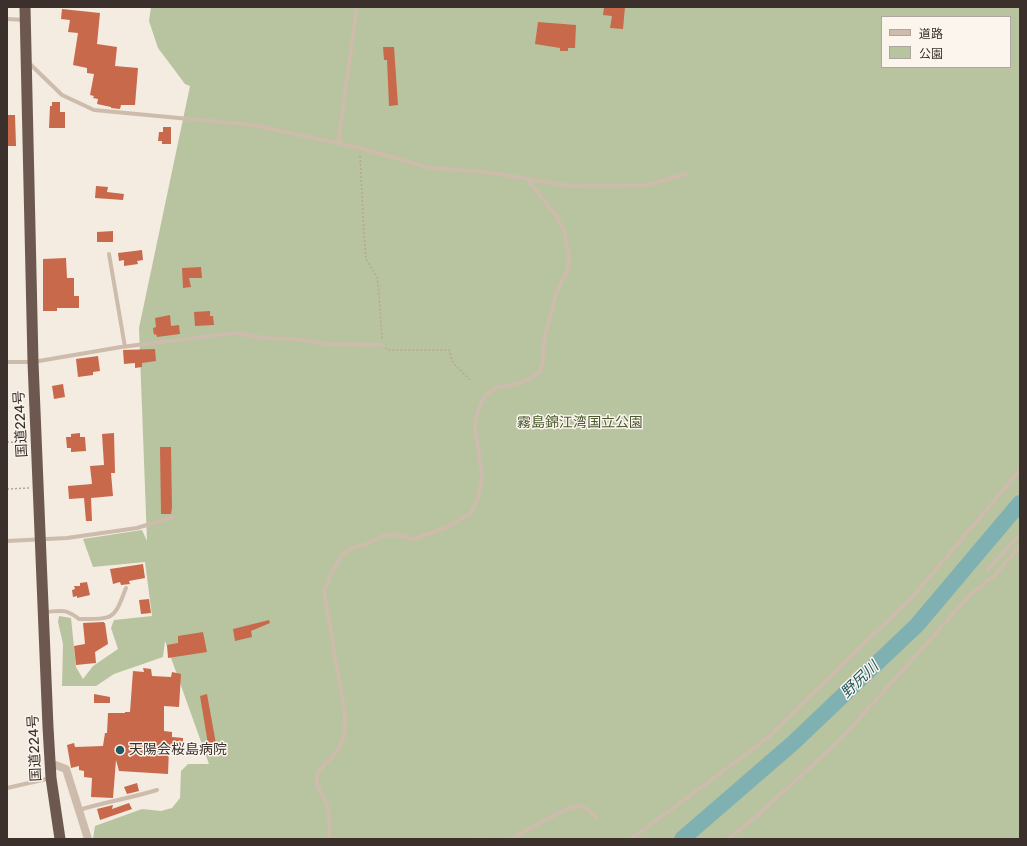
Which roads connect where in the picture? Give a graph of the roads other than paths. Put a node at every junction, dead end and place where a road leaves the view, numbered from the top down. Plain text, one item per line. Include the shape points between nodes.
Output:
1 (25, 7) edge
2 (357, 7) edge
3 (7, 19) edge
4 (26, 20) junction
5 (27, 62) junction
6 (338, 143) junction
7 (686, 174) dead end
8 (527, 179) junction
9 (109, 254) dead end
10 (381, 345) road end
11 (125, 347) junction
12 (7, 362) edge
13 (34, 362) junction
14 (1020, 470) edge
15 (173, 517) dead end
16 (1020, 534) edge
17 (41, 539) junction
18 (7, 541) edge
19 (1020, 546) edge
20 (987, 570) dead end
21 (126, 588) dead end
22 (44, 612) junction
23 (50, 763) junction
24 (51, 778) junction
25 (7, 788) edge
26 (157, 790) dead end
27 (79, 810) junction
28 (596, 818) dead end
29 (60, 839) edge
30 (88, 839) edge
31 (329, 839) edge
32 (475, 839) edge
33 (483, 839) edge
34 (511, 839) edge
35 (631, 839) edge
36 (728, 839) edge

1 - 4 highway, 国道224号
2 - 6 lane
3 - 4 lane
4 - 5 highway, 国道224号
5 - 6 lane via 62,95 94,110 253,125
5 - 13 highway, 国道224号
6 - 8 lane via 430,168 488,172
7 - 8 lane via 648,185 569,186
8 - 31 lane via 555,214 564,231 569,256 568,269 558,291 547,328 540,372 520,383 498,387 486,395 478,410 475,427 482,474 479,495 471,513 448,527 414,539 393,534 352,548 342,554 324,591 345,720 345,733 341,745 320,769 317,777 327,806
9 - 11 lane
10 - 11 lane via 324,344 234,333
11 - 13 lane
12 - 13 lane
13 - 17 highway, 国道224号
14 - 35 lane via 915,594 765,740
15 - 17 lane via 137,528 68,538
16 - 20 lane
17 - 18 lane
17 - 22 highway, 国道224号
19 - 36 lane via 994,576 970,594 840,740
21 - 22 lane via 114,613 108,617 79,619 65,610
22 - 23 highway, 国道224号
23 - 24 highway, 国道224号
23 - 27 street via 66,769
24 - 25 lane
24 - 29 highway, 国道224号
26 - 27 lane
27 - 30 street
28 - 34 lane via 588,808 577,806 565,809
32 - 33 lane

